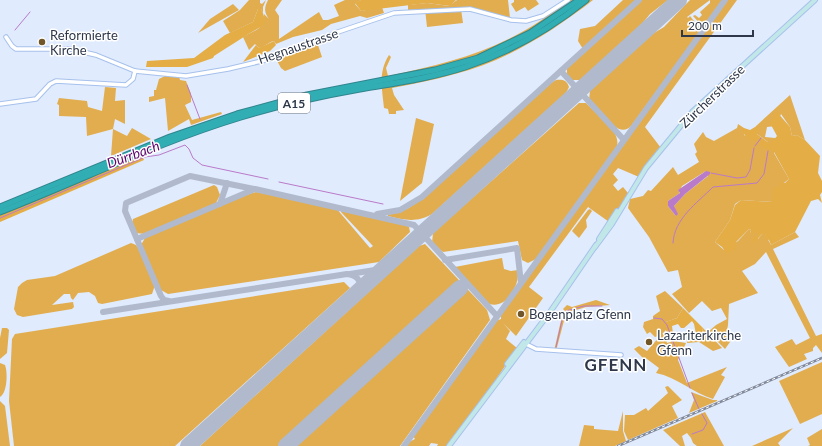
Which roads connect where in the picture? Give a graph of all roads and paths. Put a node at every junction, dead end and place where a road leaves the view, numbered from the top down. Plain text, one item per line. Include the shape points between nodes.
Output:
1 (568, 0) edge
2 (579, 0) edge
3 (586, 0) edge
4 (815, 0) edge
5 (6, 37) dead end
6 (135, 71) junction
7 (0, 104) edge
8 (0, 207) edge
9 (0, 212) edge
10 (524, 343) junction
11 (621, 355) dead end
12 (448, 446) edge

1 - 6 street, Hegnaustrasse via 543,16 520,21 470,9 400,12 335,33 270,59 228,69 179,76
2 - 8 highway, A15 via 535,31 473,60 429,72 307,95 237,114 170,137
3 - 9 highway, A15 via 538,34 476,63 429,76 303,100 228,121
4 - 10 main road, Zürcherstrasse via 694,111 646,168 612,224
5 - 6 street, Hegnaustrasse via 16,49 70,49 96,55
6 - 7 street via 133,79 124,85 54,81 36,98
10 - 11 street via 536,349
10 - 12 main road, Zürcherstrasse

